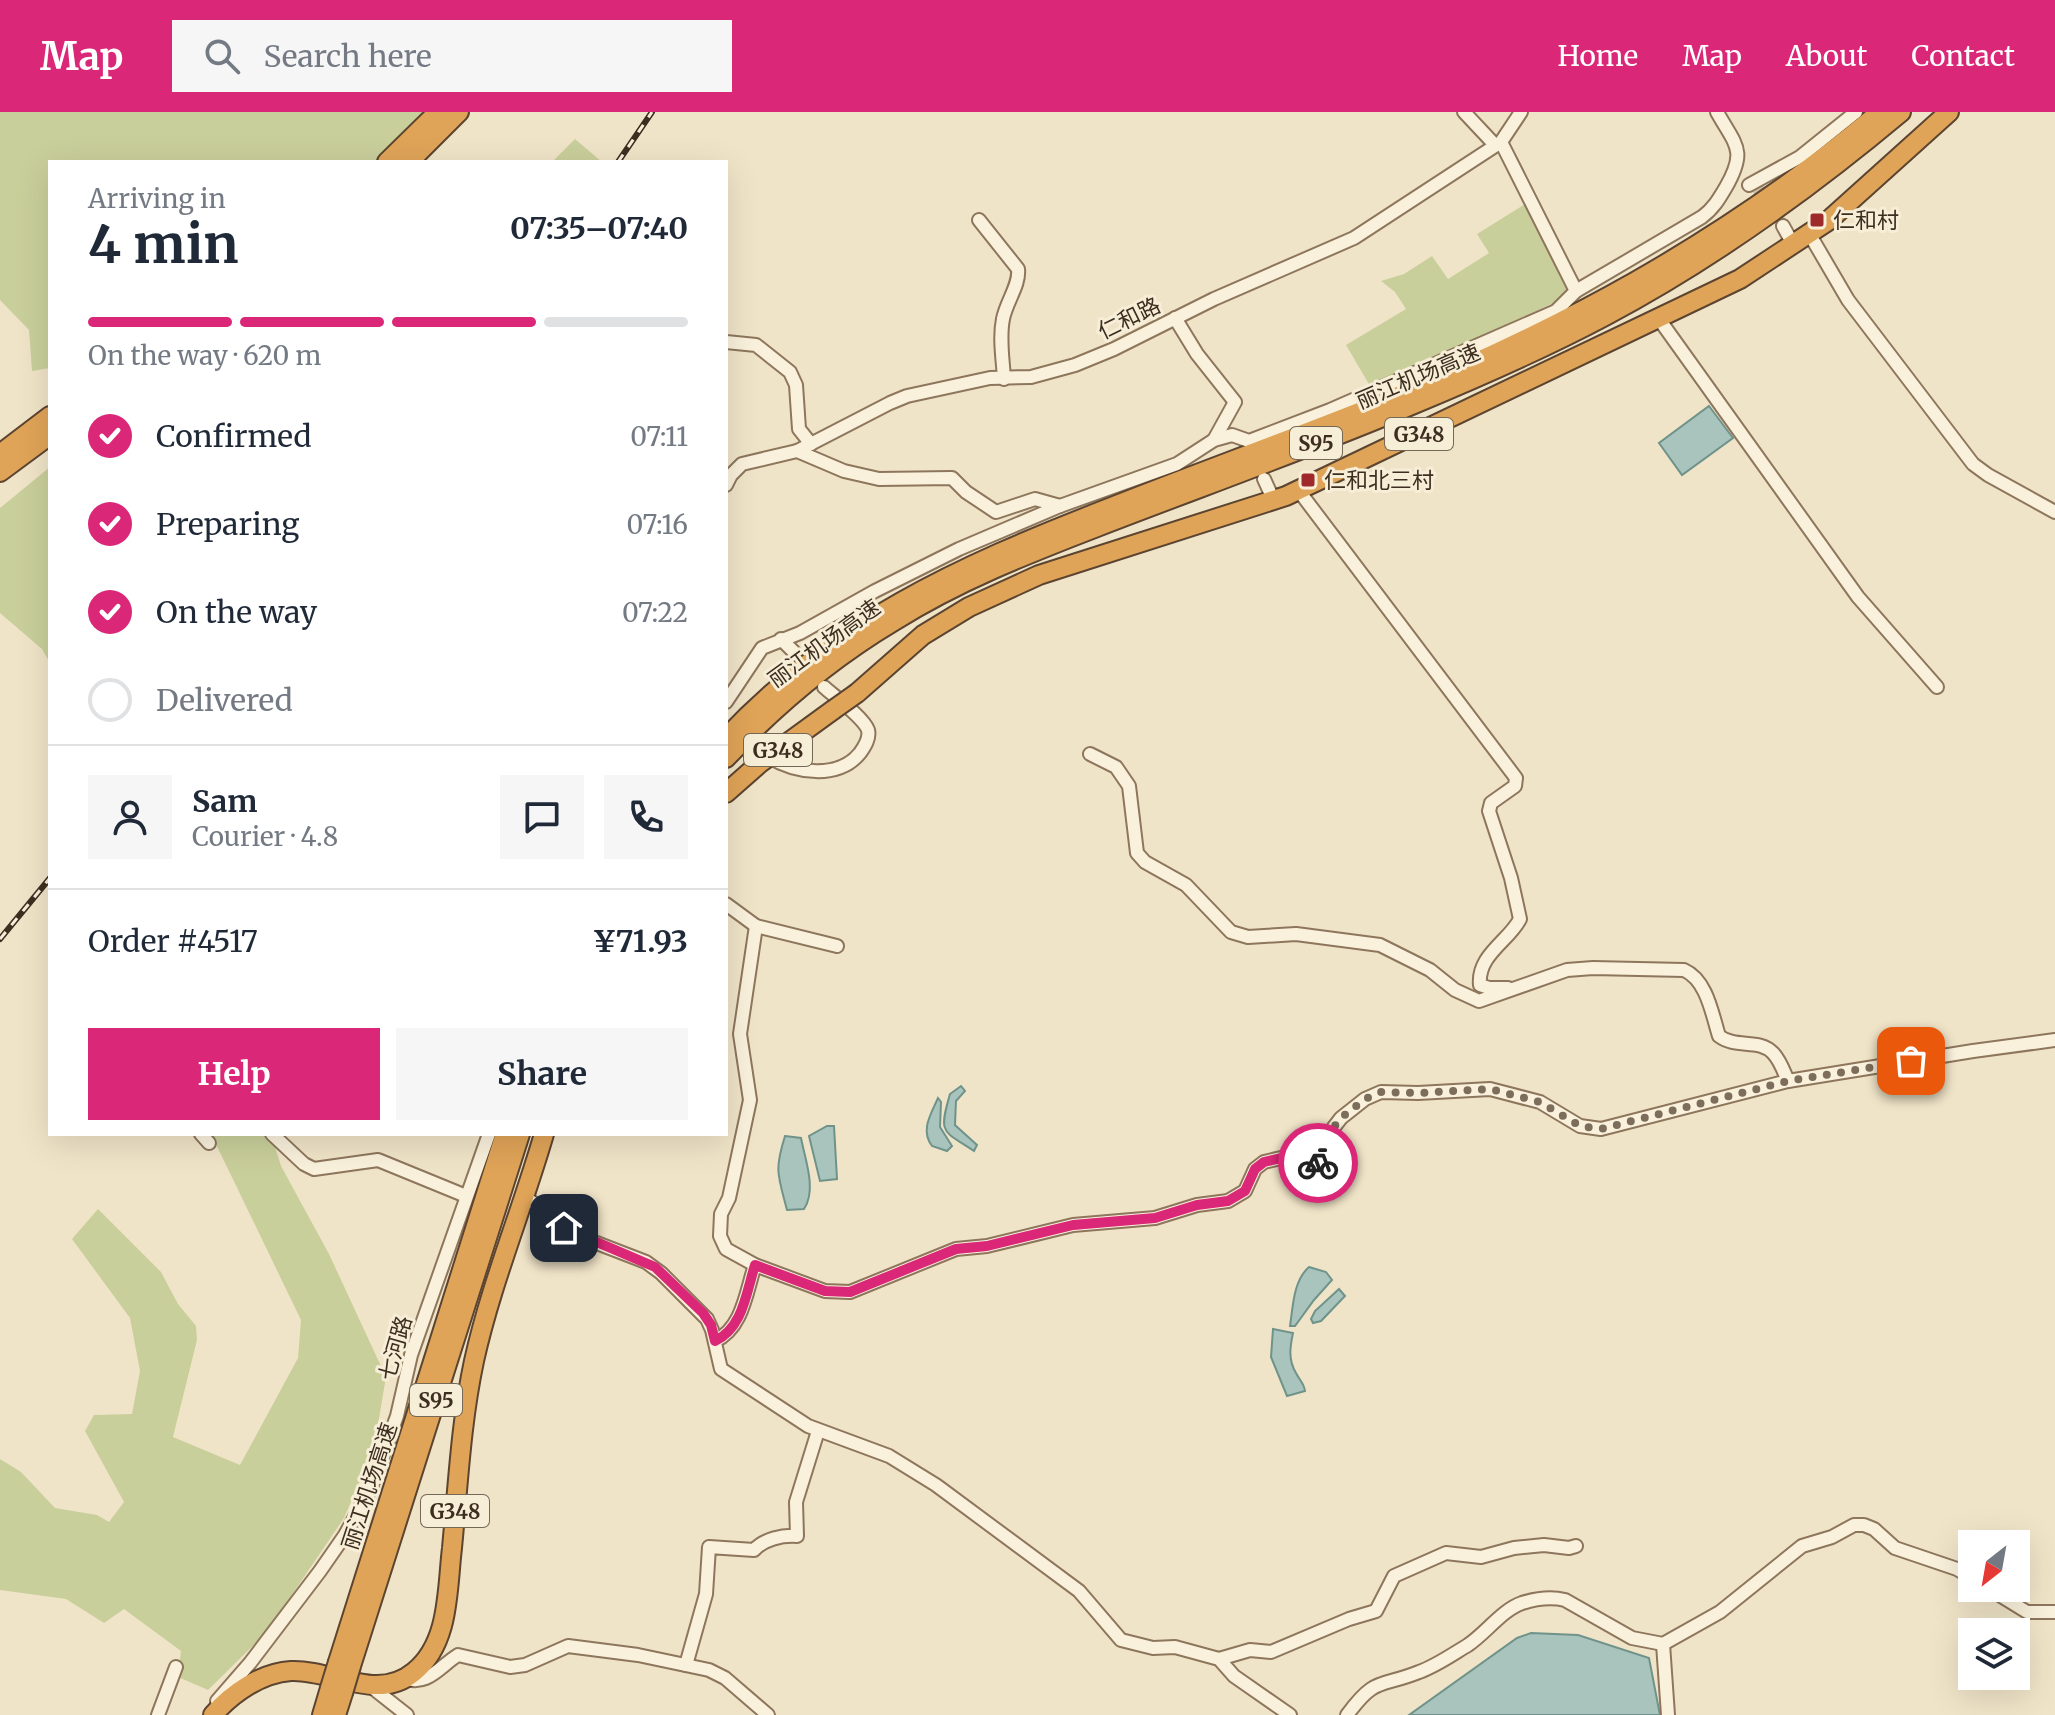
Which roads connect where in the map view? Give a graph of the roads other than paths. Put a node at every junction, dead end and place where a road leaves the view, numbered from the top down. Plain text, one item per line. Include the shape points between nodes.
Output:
1 (438, 112) edge
2 (459, 112) edge
3 (1464, 112) edge
4 (1521, 112) edge
5 (1717, 112) edge
6 (1856, 112) edge
7 (1880, 112) edge
8 (1901, 112) edge
9 (1949, 112) edge
10 (1498, 144) junction
11 (389, 160) edge
12 (411, 160) edge
13 (1722, 193) junction
14 (979, 220) dead end
15 (1783, 226) tunnel mouth
16 (1810, 235) junction
17 (1794, 246) junction
18 (1576, 291) junction
19 (1175, 318) junction
20 (1659, 319) junction
21 (728, 342) edge
22 (1004, 379) junction
23 (48, 418) edge
24 (48, 436) edge
25 (1214, 440) junction
26 (811, 444) junction
27 (797, 451) junction
28 (0, 454) edge
29 (0, 472) edge
30 (1264, 479) dead end
31 (728, 481) edge
32 (1299, 491) junction
33 (1274, 501) junction
34 (1060, 506) junction
35 (2055, 512) edge
36 (781, 639) junction
37 (794, 652) dead end
38 (824, 687) dead end
39 (1937, 687) dead end
40 (728, 699) edge
41 (728, 736) edge
42 (1090, 754) dead end
43 (728, 756) edge
44 (769, 757) junction
45 (728, 791) edge
46 (728, 905) edge
47 (756, 926) junction
48 (837, 946) dead end
49 (1519, 987) junction
50 (2055, 1040) edge
51 (1788, 1081) junction
52 (274, 1136) edge
53 (488, 1136) edge
54 (504, 1136) edge
55 (519, 1136) edge
56 (543, 1136) edge
57 (466, 1196) junction
58 (524, 1196) junction
59 (755, 1265) junction
60 (715, 1341) junction
61 (818, 1431) junction
62 (1576, 1546) dead end
63 (1958, 1570) edge
64 (2010, 1602) edge
65 (2055, 1612) edge
66 (1663, 1644) junction
67 (1219, 1659) junction
68 (345, 1664) junction
69 (686, 1665) junction
70 (176, 1667) dead end
71 (404, 1678) junction
72 (369, 1685) junction
73 (337, 1690) junction
74 (158, 1715) edge
75 (204, 1715) edge
76 (213, 1715) edge
77 (322, 1715) edge
78 (336, 1715) edge
79 (407, 1715) edge
80 (768, 1715) edge
81 (1290, 1715) edge
82 (1347, 1715) edge
83 (1668, 1715) edge

1 - 11 highway
2 - 12 highway
3 - 10 street
4 - 10 street, 仁和路
5 - 13 street via 1739,158
6 - 13 street via 1753,187
7 - 41 highway, 丽江机场高速 / S95 via 1746,214 1569,319 1408,392 1003,549 922,589 826,650
8 - 43 highway, 丽江机场高速 / S95 via 1753,226 1576,332 1390,414 1008,562 917,607 797,690
9 - 16 highway, G348
10 - 18 street
10 - 19 street, 仁和路 via 1354,238
13 - 18 street via 1702,217
14 - 22 street via 1018,269 1001,329
15 - 17 street
16 - 17 highway, G348
16 - 35 street via 1848,300 1973,464
17 - 20 highway, G348
18 - 25 street via 1556,311 1342,405 1249,441 1232,435
19 - 22 street, 仁和路 via 1075,365
19 - 25 street via 1235,402
20 - 32 highway, G348
20 - 39 street via 1858,597
21 - 26 street via 756,345 790,372 799,429
22 - 26 street, 仁和路 via 907,396
23 - 28 highway
24 - 29 highway
25 - 34 street via 1177,464
26 - 27 street, 仁和路
27 - 31 street, 仁和路 via 742,464
27 - 34 street via 879,479 952,478 996,512 1035,499
30 - 33 street
32 - 33 highway, G348
32 - 49 street via 1516,778 1515,786 1491,803 1489,811 1520,919 1492,950 1479,983
33 - 44 highway, G348, bridge via 1039,575 983,601 923,635 857,693
34 - 36 street via 959,549
36 - 37 street
36 - 40 street via 758,652
38 - 44 street via 865,725 868,738 862,750 847,764 823,771 795,769
42 - 49 street via 1116,767 1129,786 1137,853 1186,885 1231,932 1380,945 1476,1001
44 - 45 highway, G348
46 - 47 street
47 - 48 street
47 - 59 street via 740,1034 750,1100 720,1236 726,1249
49 - 51 street via 1567,970 1684,970 1700,983 1721,1038 1766,1047
50 - 51 street
51 - 59 street via 1601,1129 1580,1126 1540,1102 1490,1089 1381,1092 1341,1118 1322,1162 1307,1167 1281,1158 1264,1162 1245,1191 1228,1201 1155,1218 1073,1225 956,1249 850,1292 825,1291
52 - 57 street via 314,1169 387,1161
53 - 57 street, 七河路
54 - 68 highway, 丽江机场高速 / S95
55 - 68 highway, 丽江机场高速 / S95
56 - 58 highway, G348
57 - 75 street, 七河路 via 370,1490 320,1571
58 - 60 street via 576,1235 655,1267 703,1313
58 - 71 highway, G348 via 470,1382 442,1626 427,1658
59 - 60 street via 734,1327
60 - 61 street via 721,1369
61 - 67 street via 889,1456 936,1485 1079,1591 1121,1640
61 - 69 street via 796,1502 797,1536 754,1550 709,1547 706,1594
62 - 67 street via 1533,1545 1481,1557 1446,1553 1394,1576 1376,1611 1271,1652 1250,1650
63 - 66 street via 1895,1548 1874,1529 1854,1525 1802,1546 1720,1612
64 - 65 street via 2024,1611
66 - 82 street via 1632,1638 1565,1600 1523,1603 1421,1672 1365,1691
66 - 83 street
67 - 81 street via 1234,1676
68 - 73 highway, 丽江机场高速 / S95, bridge
69 - 71 street via 572,1646 516,1667 458,1655 425,1679
69 - 80 street via 725,1678
70 - 74 street
71 - 72 highway
72 - 76 highway via 296,1671 278,1673 244,1688
72 - 79 street
73 - 77 highway, 丽江机场高速 / S95
73 - 78 highway, 丽江机场高速 / S95

